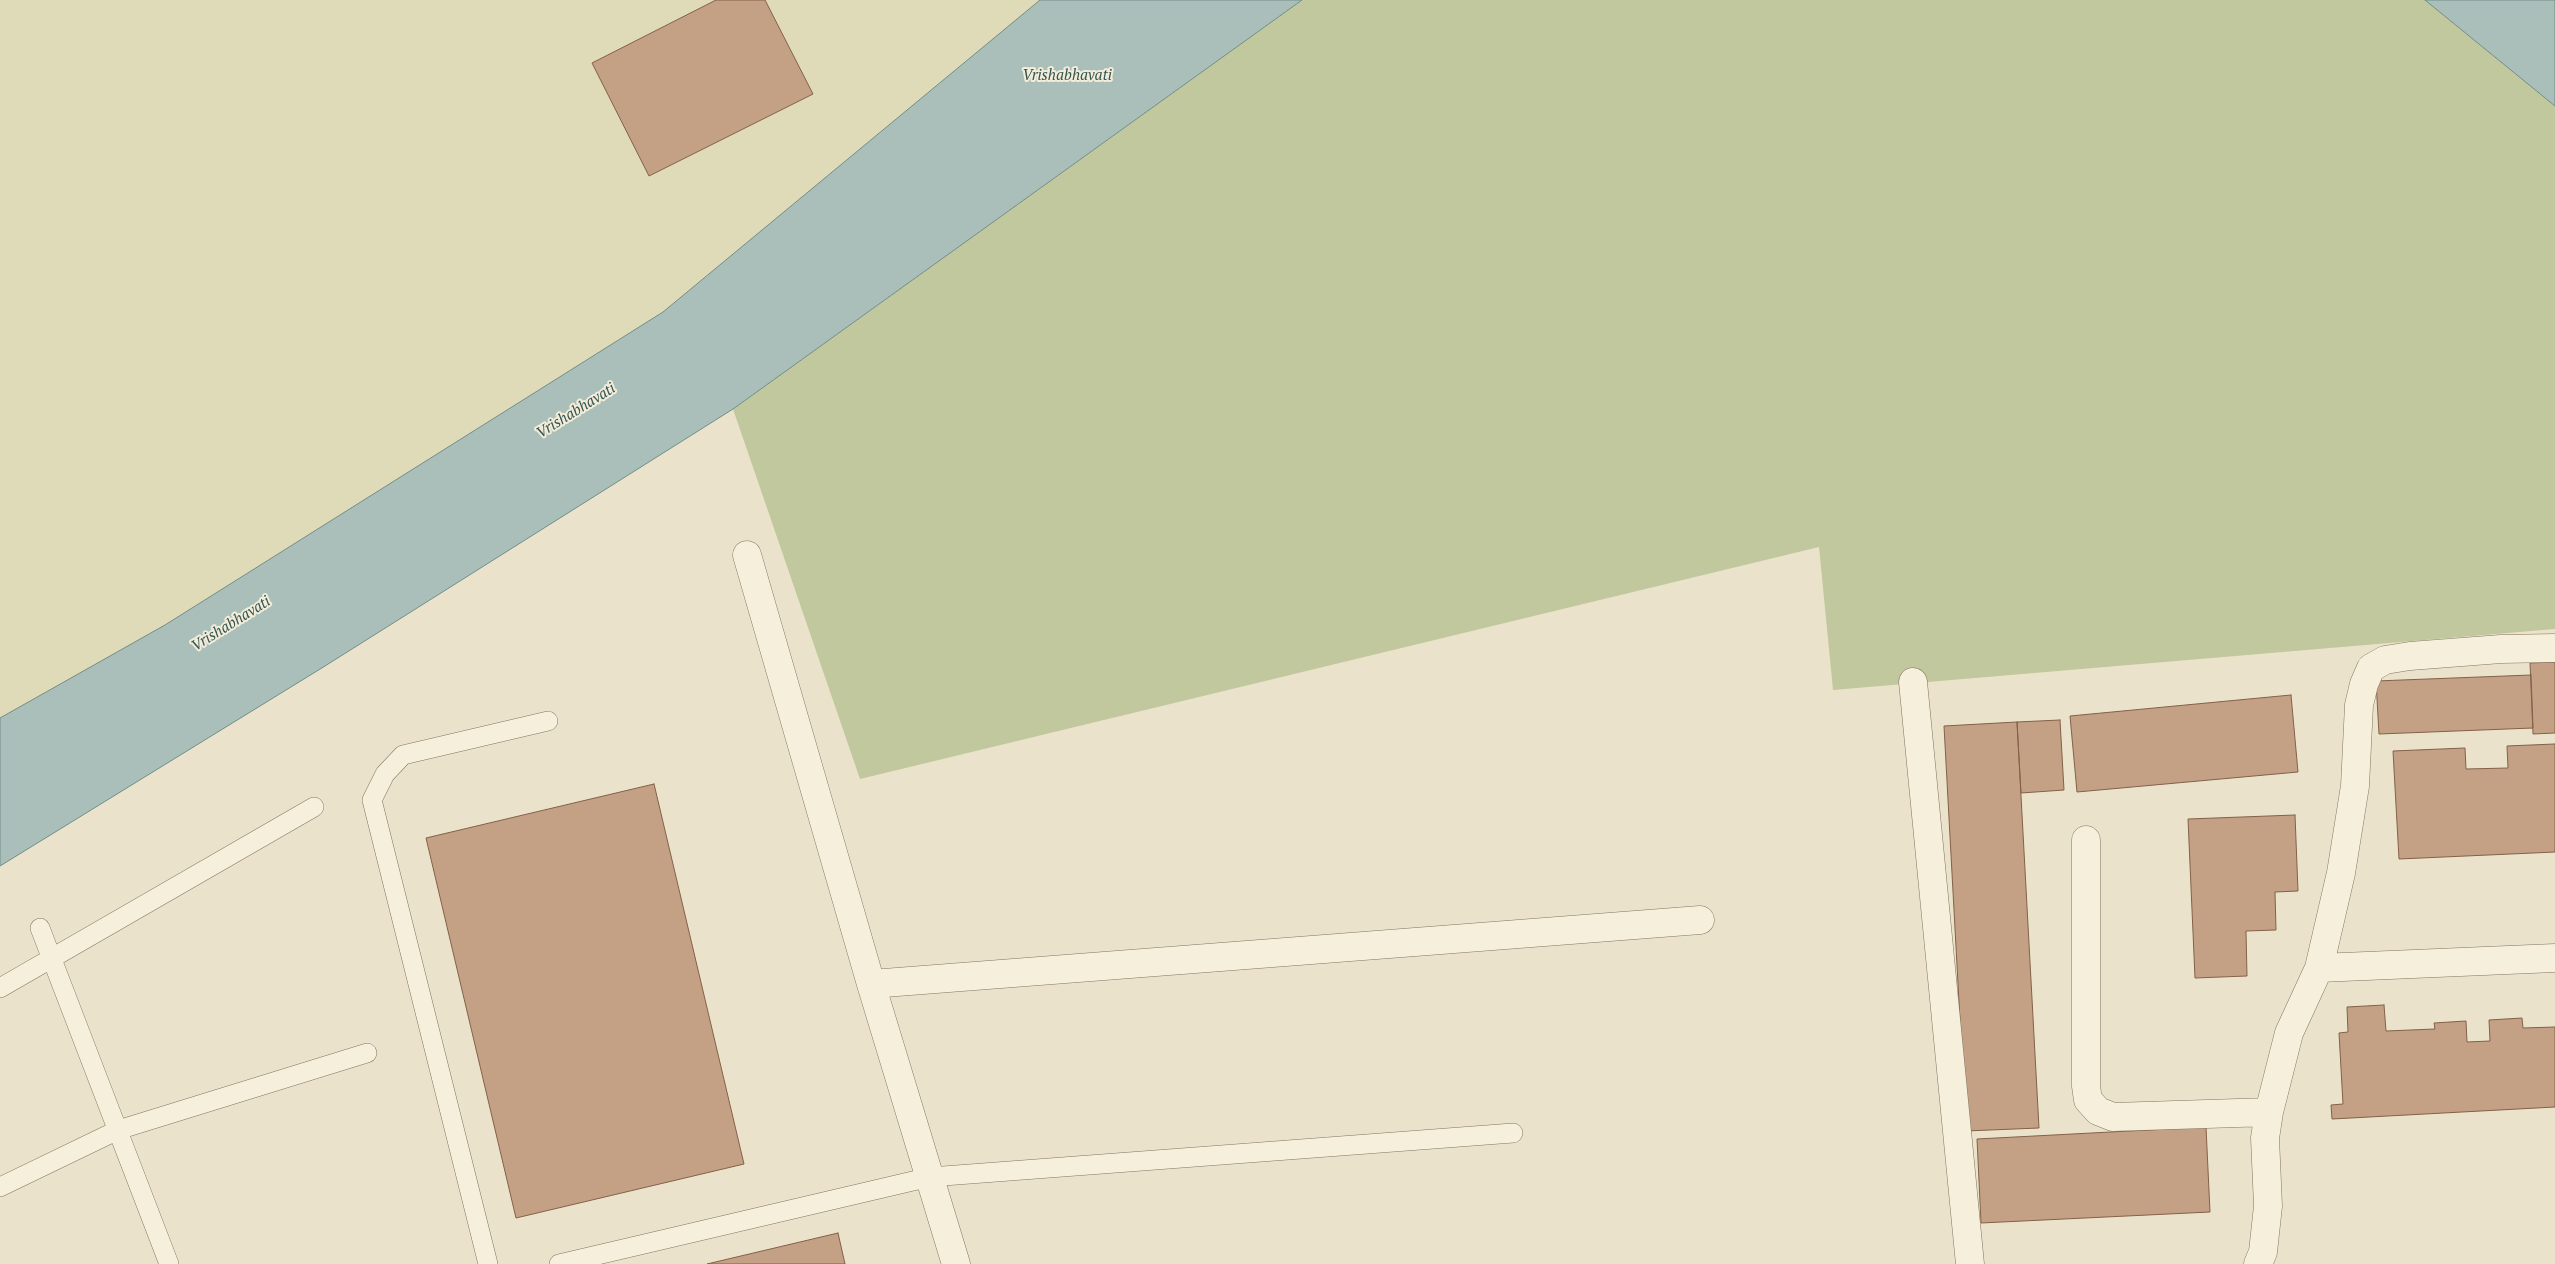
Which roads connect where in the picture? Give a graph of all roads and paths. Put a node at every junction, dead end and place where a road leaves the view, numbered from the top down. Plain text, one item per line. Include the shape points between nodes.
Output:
1 (747, 555) dead end
2 (2555, 648) edge
3 (1913, 682) dead end
4 (548, 721) dead end
5 (314, 806) dead end
6 (2086, 840) dead end
7 (1700, 920) dead end
8 (40, 928) dead end
9 (52, 957) junction
10 (2555, 958) edge
11 (2319, 968) junction
12 (871, 984) junction
13 (0, 988) edge
14 (367, 1053) dead end
15 (2269, 1112) junction
16 (118, 1130) junction
17 (1513, 1133) dead end
18 (930, 1177) junction
19 (0, 1187) edge
20 (169, 1264) edge
21 (488, 1264) edge
22 (559, 1264) edge
23 (956, 1264) edge
24 (1970, 1264) edge
25 (2258, 1264) edge

1 - 12 street
2 - 11 street via 2410,656 2385,660 2372,668 2359,705 2355,786
3 - 24 street
4 - 21 lane via 403,755 385,774 372,800
5 - 9 lane
6 - 15 street via 2088,1100 2098,1111 2113,1117
7 - 12 street
8 - 9 lane
9 - 13 lane
9 - 16 lane
10 - 11 street
11 - 15 street via 2289,1033
12 - 18 street
14 - 16 lane
15 - 25 street via 2265,1138 2268,1206 2264,1252
16 - 19 lane
16 - 20 lane
17 - 18 lane
18 - 22 lane
18 - 23 street

